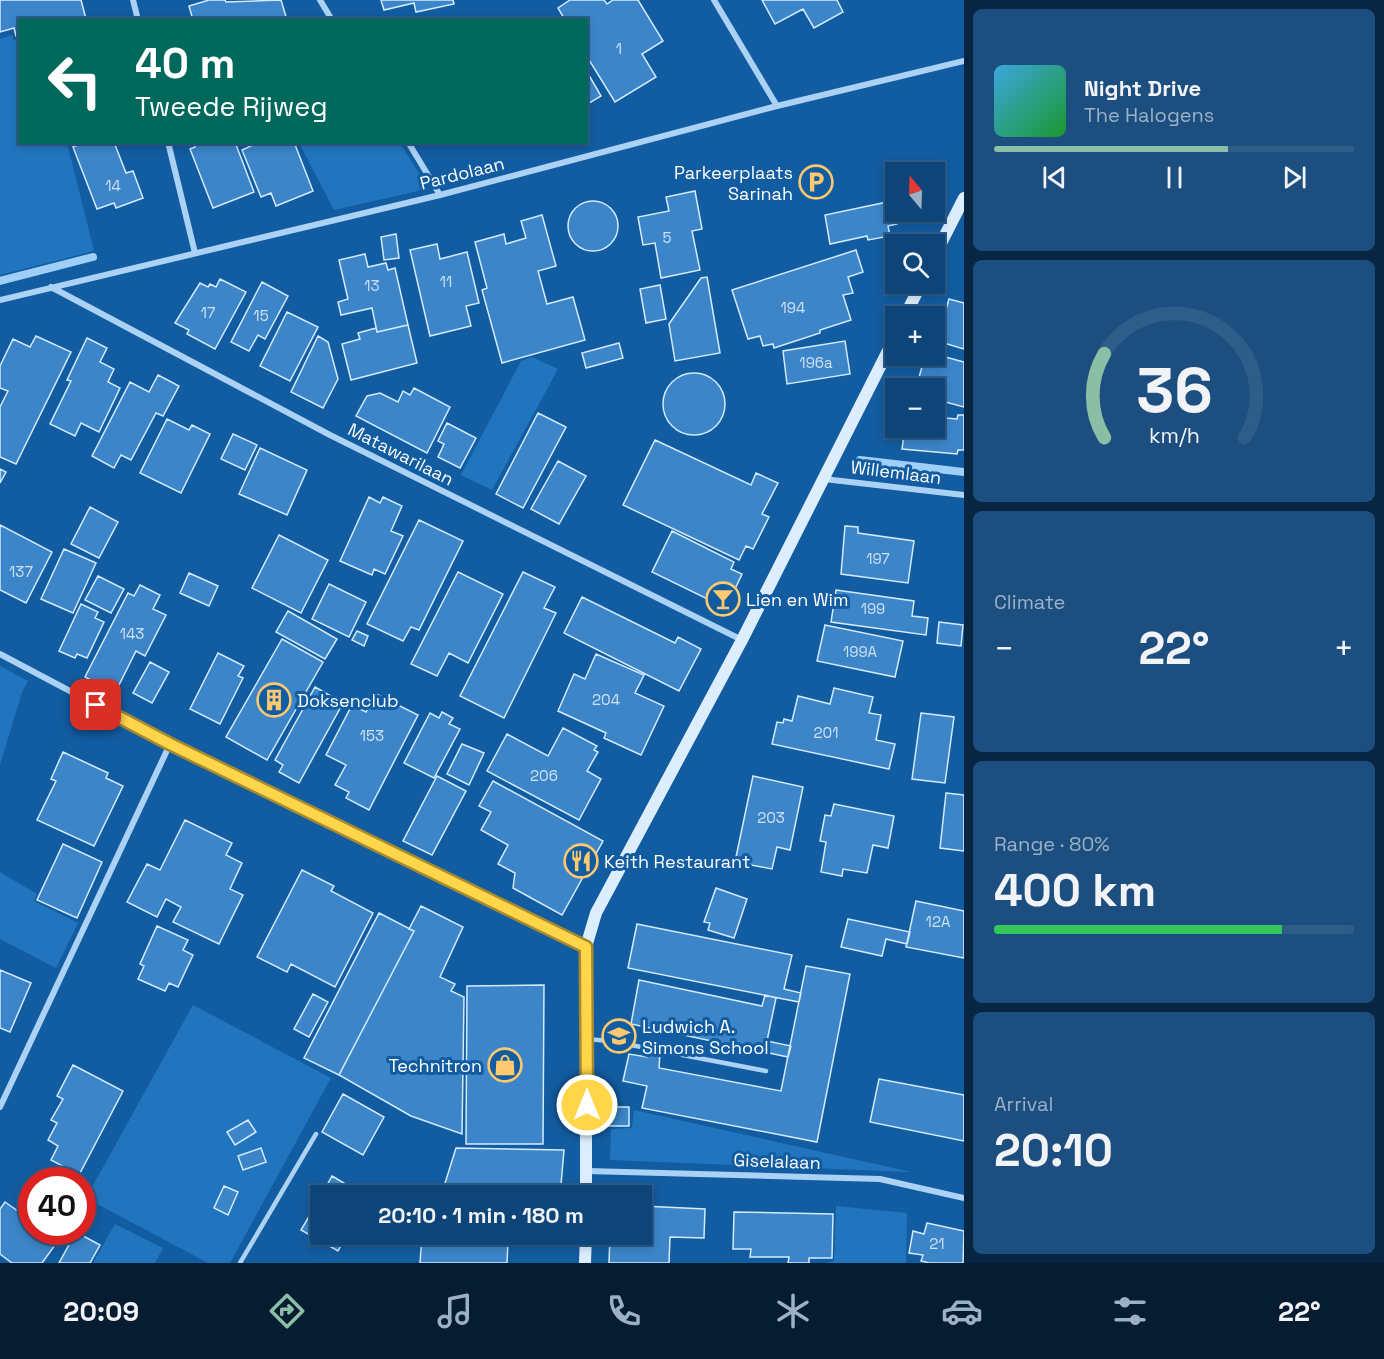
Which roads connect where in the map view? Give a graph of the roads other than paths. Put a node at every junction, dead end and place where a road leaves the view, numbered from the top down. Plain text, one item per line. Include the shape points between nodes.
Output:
1 (133, 0) edge
2 (320, 0) edge
3 (714, 0) edge
4 (138, 18) edge
5 (331, 18) edge
6 (964, 61) edge
7 (777, 106) junction
8 (168, 144) edge
9 (409, 144) edge
10 (440, 195) junction
11 (964, 198) edge
12 (945, 235) edge
13 (195, 253) junction
14 (51, 287) junction
15 (0, 300) edge
16 (885, 357) edge
17 (824, 479) junction
18 (964, 495) edge
19 (742, 640) junction
20 (0, 654) edge
21 (170, 744) junction
22 (586, 947) junction
23 (586, 1039) junction
24 (766, 1071) dead end
25 (0, 1107) edge
26 (316, 1134) dead end
27 (587, 1171) junction
28 (586, 1185) edge
29 (964, 1197) edge
30 (586, 1245) edge
31 (240, 1263) edge
32 (585, 1263) edge

1 - 4 street
2 - 5 street
3 - 7 street
6 - 7 street, Pardolaan
7 - 10 street, Pardolaan
8 - 13 street
9 - 10 street
10 - 13 street, Pardolaan
11 - 12 street
13 - 14 street, Pardolaan
14 - 15 street, Pardolaan
14 - 19 street, Matawarilaan via 330,435
16 - 17 street
17 - 18 street, Willemlaan
17 - 19 street
19 - 22 street via 596,913
20 - 21 street
21 - 22 street
21 - 25 street
22 - 23 street
23 - 24 lane
23 - 27 street
26 - 31 lane
27 - 28 street
27 - 29 street, Giselalaan via 880,1179
30 - 32 street

